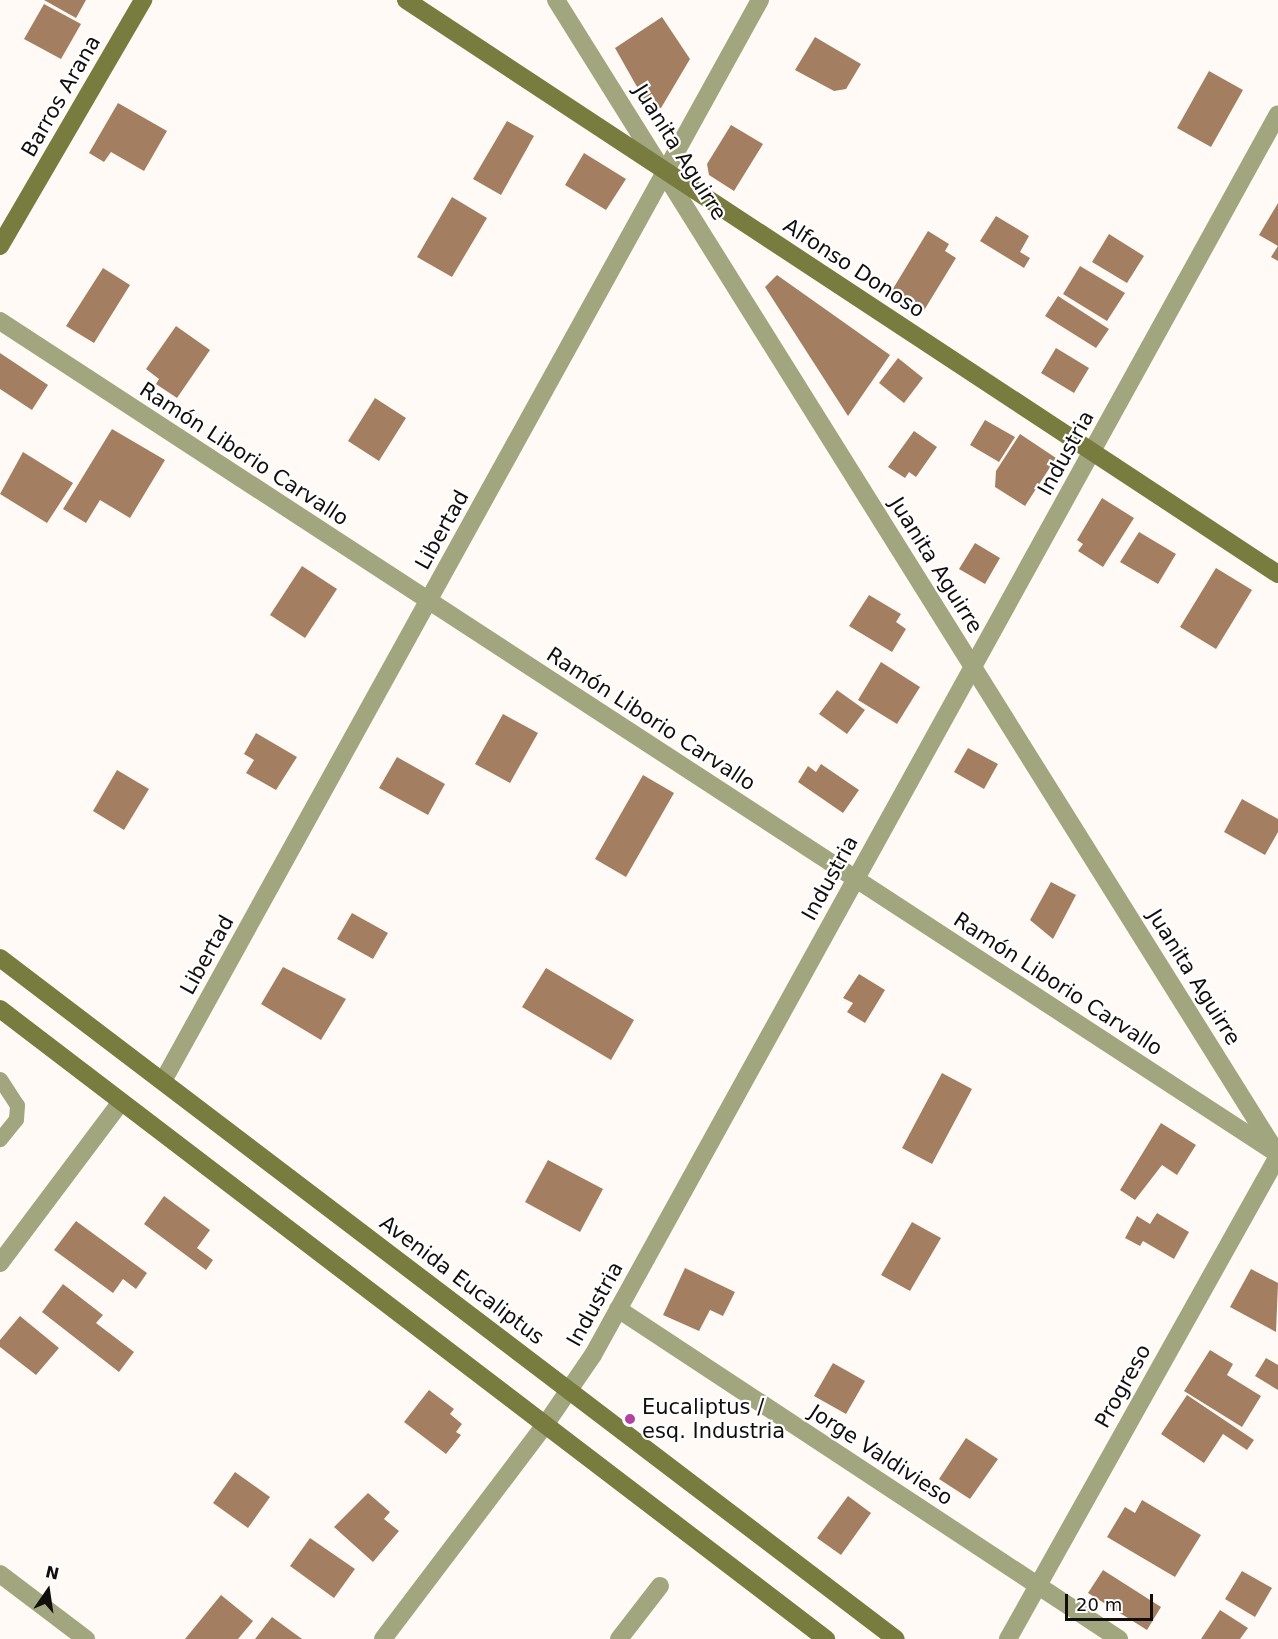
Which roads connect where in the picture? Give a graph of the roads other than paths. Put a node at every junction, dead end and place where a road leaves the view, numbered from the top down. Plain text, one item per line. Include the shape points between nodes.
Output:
1 (143, 0) edge
2 (406, 0) edge
3 (556, 0) edge
4 (760, 0) edge
5 (1278, 114) edge
6 (666, 172) junction
7 (0, 246) edge
8 (0, 321) edge
9 (1093, 452) junction
10 (1278, 574) edge
11 (429, 600) junction
12 (972, 666) junction
13 (856, 879) junction
14 (0, 958) edge
15 (0, 1010) edge
16 (0, 1079) edge
17 (163, 1081) junction
18 (122, 1102) junction
19 (0, 1139) edge
20 (1278, 1155) edge
21 (0, 1263) edge
22 (618, 1309) junction
23 (570, 1391) junction
24 (545, 1425) junction
25 (0, 1574) edge
26 (1036, 1585) junction
27 (660, 1586) dead end
28 (86, 1639) edge
29 (382, 1639) edge
30 (619, 1639) edge
31 (826, 1639) edge
32 (896, 1639) edge
33 (1008, 1639) edge
34 (1119, 1639) edge

1 - 7 main road, Barros Arana
2 - 6 main road, Alfonso Donoso
3 - 6 street, Juanita Aguirre
4 - 6 street, Libertad
5 - 9 street, Industria
6 - 9 main road, Alfonso Donoso
6 - 11 street, Libertad
6 - 12 street, Juanita Aguirre
8 - 11 street, Ramón Liborio Carvallo
9 - 10 main road, Alfonso Donoso
9 - 12 street, Industria
11 - 13 street, Ramón Liborio Carvallo
11 - 17 street, Libertad
12 - 13 street, Industria
12 - 20 street, Juanita Aguirre
13 - 20 street, Ramón Liborio Carvallo
13 - 22 street, Industria
14 - 17 main road, Avenida Eucaliptus
15 - 18 main road
16 - 19 lane via 17,1105 16,1119
17 - 23 main road, Avenida Eucaliptus
18 - 21 street
18 - 24 main road
20 - 26 street, Progreso
22 - 23 street, Industria
22 - 26 street, Jorge Valdivieso
23 - 24 street, Industria
23 - 32 main road, Avenida Eucaliptus
24 - 29 street, Industria
24 - 31 main road
25 - 28 street
26 - 33 street, Progreso
26 - 34 street, Jorge Valdivieso
27 - 30 street

